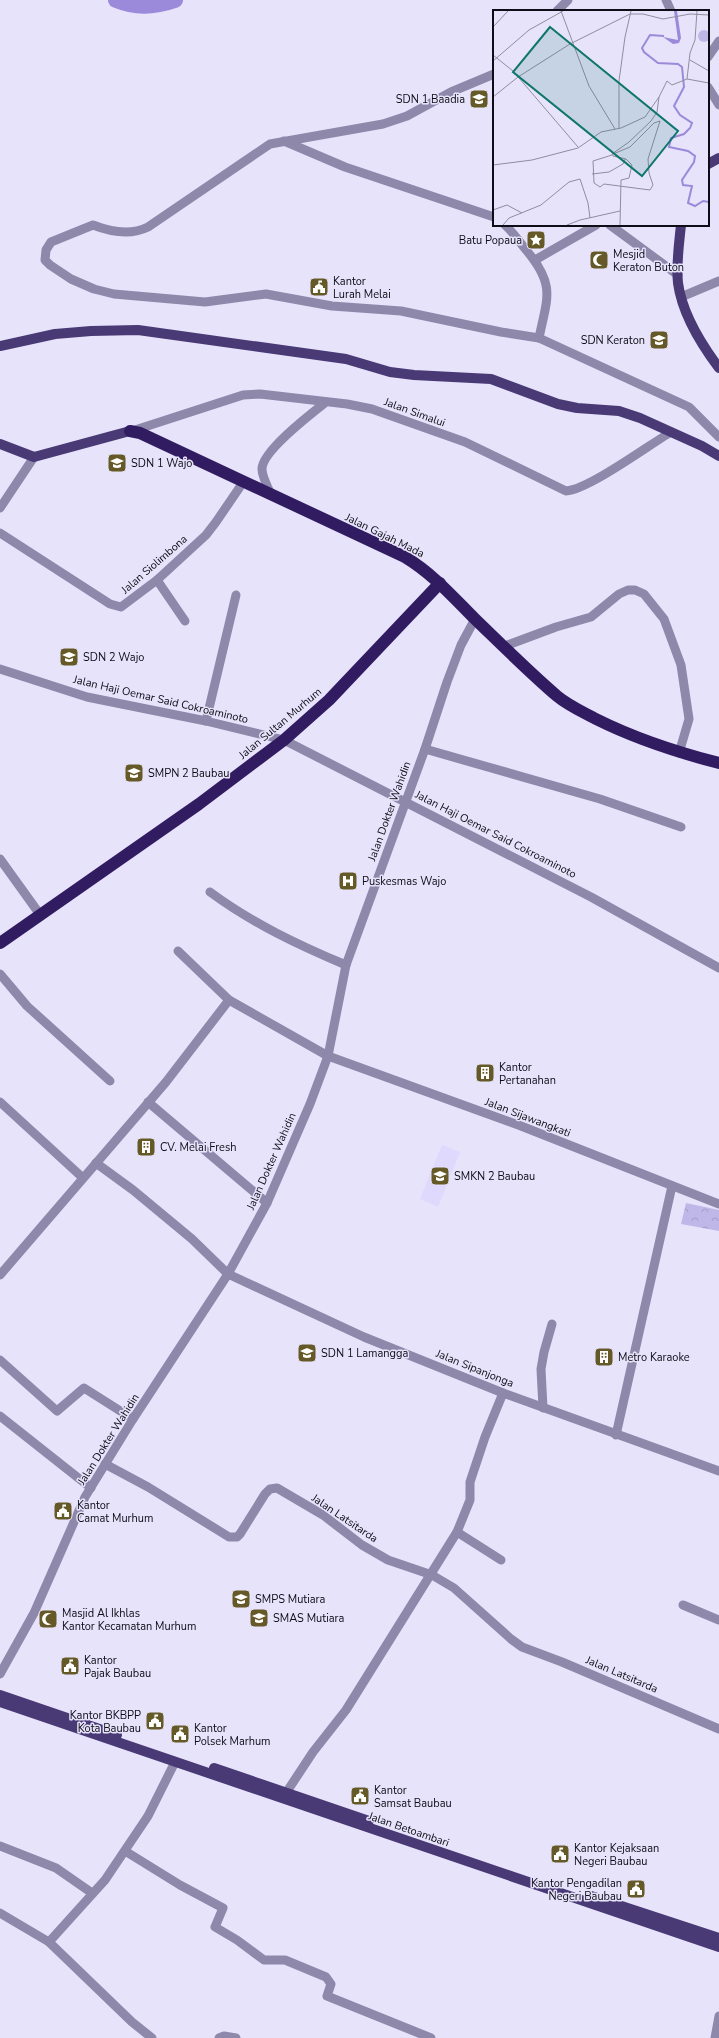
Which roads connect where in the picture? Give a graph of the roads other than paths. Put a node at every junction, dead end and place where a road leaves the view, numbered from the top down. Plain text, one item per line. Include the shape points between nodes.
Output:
1 (568, 0) edge
2 (666, 0) edge
3 (558, 10) edge
4 (671, 10) edge
5 (719, 42) edge
6 (709, 56) edge
7 (493, 74) edge
8 (709, 89) edge
9 (719, 105) edge
10 (282, 141) junction
11 (719, 158) edge
12 (709, 163) edge
13 (493, 217) edge
14 (506, 226) edge
15 (594, 226) edge
16 (611, 226) edge
17 (681, 226) edge
18 (535, 260) junction
19 (678, 275) junction
20 (719, 281) edge
21 (681, 297) junction
22 (539, 338) junction
23 (0, 346) edge
24 (719, 368) edge
25 (326, 402) junction
26 (130, 431) junction
27 (670, 432) junction
28 (719, 437) edge
29 (0, 444) edge
30 (719, 456) edge
31 (34, 457) junction
32 (244, 481) junction
33 (271, 495) junction
34 (0, 508) edge
35 (0, 533) edge
36 (158, 580) junction
37 (440, 583) junction
38 (236, 595) dead end
39 (476, 619) junction
40 (185, 621) dead end
41 (505, 646) junction
42 (0, 669) edge
43 (206, 721) junction
44 (284, 740) junction
45 (425, 749) junction
46 (679, 753) junction
47 (719, 763) edge
48 (406, 801) junction
49 (680, 827) dead end
50 (0, 859) edge
51 (210, 892) dead end
52 (41, 916) junction
53 (0, 943) edge
54 (178, 951) dead end
55 (346, 965) junction
56 (719, 968) edge
57 (0, 974) edge
58 (229, 1000) junction
59 (328, 1056) junction
60 (110, 1081) dead end
61 (0, 1102) edge
62 (148, 1102) junction
63 (96, 1163) junction
64 (83, 1178) junction
65 (672, 1186) junction
66 (267, 1202) junction
67 (719, 1204) edge
68 (228, 1274) junction
69 (0, 1275) edge
70 (552, 1324) dead end
71 (0, 1360) edge
72 (503, 1392) junction
73 (543, 1408) junction
74 (0, 1416) edge
75 (133, 1419) junction
76 (616, 1435) junction
77 (105, 1464) junction
78 (719, 1471) edge
79 (91, 1488) junction
80 (457, 1532) junction
81 (501, 1560) dead end
82 (432, 1575) junction
83 (683, 1605) dead end
84 (719, 1620) edge
85 (0, 1674) edge
86 (0, 1695) edge
87 (0, 1702) edge
88 (719, 1729) edge
89 (175, 1762) junction
90 (286, 1793) junction
91 (404, 1837) junction
92 (0, 1846) edge
93 (125, 1851) junction
94 (92, 1893) junction
95 (0, 1913) edge
96 (719, 1938) edge
97 (49, 1942) junction
98 (719, 1947) edge
99 (719, 2016) edge
100 (152, 2038) edge
101 (219, 2038) edge
102 (236, 2038) edge
103 (431, 2038) edge
104 (715, 2038) edge

1 - 3 street
2 - 4 street
5 - 6 street
7 - 10 street via 450,92 407,116 383,124
8 - 9 street
10 - 13 street via 345,167
10 - 22 street via 270,144 138,232 105,230 93,226 51,242 46,250 45,260 71,279 114,294 205,302 266,294 332,306 401,311
11 - 12 main road
14 - 18 street
15 - 18 street
16 - 19 street
17 - 19 main road
18 - 22 street via 547,282
19 - 21 main road
20 - 21 street
21 - 24 main road via 701,341
22 - 28 street via 689,407
23 - 27 main road via 55,334 138,330 346,359 414,376 491,379 558,404 619,411
25 - 26 street, Jalan Simalui via 260,394 243,395
25 - 27 street, Jalan Simalui via 372,409 465,442 566,491 589,484
25 - 33 street via 293,428 265,460 262,470
26 - 31 main road
26 - 32 highway, Jalan Gajah Mada via 140,433
27 - 30 main road
29 - 31 main road
31 - 34 street
32 - 33 highway, Jalan Gajah Mada
32 - 36 street, Jalan Siolimbona via 206,535
33 - 37 highway, Jalan Gajah Mada via 405,557
35 - 36 street, Jalan Siolimbona via 116,607 126,604
36 - 40 street
37 - 39 highway, Jalan Gajah Mada
37 - 44 highway, Jalan Sultan Murhum via 329,700
38 - 43 street
39 - 41 highway, Jalan Gajah Mada
39 - 45 street, Jalan Dokter Wahidin via 461,645 446,682
41 - 46 highway, Jalan Gajah Mada via 558,696 578,710 645,742
41 - 46 street via 556,626 591,617 619,594 628,590 644,594 664,619 681,664 689,719
42 - 43 street, Jalan Haji Oemar Said Cokroaminoto via 87,697
43 - 44 street, Jalan Haji Oemar Said Cokroaminoto
44 - 48 street, Jalan Haji Oemar Said Cokroaminoto
44 - 52 highway, Jalan Sultan Murhum
45 - 48 street, Jalan Dokter Wahidin
45 - 49 street via 600,800
46 - 47 highway, Jalan Gajah Mada
48 - 55 street, Jalan Dokter Wahidin
48 - 56 street, Jalan Haji Oemar Said Cokroaminoto via 592,897
50 - 52 street
51 - 55 street via 239,914 303,947
52 - 53 highway, Jalan Sultan Murhum
54 - 58 street, Jalan Sijawangkati
55 - 59 street, Jalan Dokter Wahidin
57 - 60 street via 27,1006
58 - 59 street, Jalan Sijawangkati
58 - 62 street
59 - 65 street, Jalan Sijawangkati via 521,1126
59 - 66 street, Jalan Dokter Wahidin
61 - 64 street
62 - 63 street
62 - 66 street
63 - 64 street
63 - 68 street, Jalan Sipanjonga via 192,1239
64 - 69 street
65 - 67 street, Jalan Sijawangkati
65 - 76 street
66 - 68 street, Jalan Dokter Wahidin
68 - 72 street, Jalan Sipanjonga via 364,1337
68 - 75 street, Jalan Dokter Wahidin
70 - 73 street via 541,1369
71 - 75 street via 58,1411 84,1388
72 - 73 street, Jalan Sipanjonga
72 - 80 street via 470,1482 470,1500
73 - 76 street, Jalan Sipanjonga
74 - 79 street
75 - 77 street, Jalan Dokter Wahidin
76 - 78 street, Jalan Sipanjonga
77 - 79 street, Jalan Dokter Wahidin
77 - 82 street, Jalan Latsitarda via 229,1537 237,1537 240,1534 265,1494 270,1489 277,1488 323,1515 362,1546 388,1560
79 - 85 street, Jalan Dokter Wahidin via 34,1613
80 - 81 street
80 - 82 street
82 - 88 street, Jalan Latsitarda via 454,1588 522,1647
82 - 90 street via 346,1710 313,1752
83 - 84 street
86 - 90 main road, Jalan Betoambari
87 - 89 main road, Jalan Betoambari
89 - 91 main road, Jalan Betoambari
89 - 93 street via 148,1816
90 - 91 main road, Jalan Betoambari
91 - 96 main road, Jalan Betoambari
91 - 98 main road, Jalan Betoambari
92 - 94 street via 56,1868
93 - 94 street via 106,1880
93 - 103 street via 223,1908 215,1927 264,1960 285,1960 326,1977 330,1984 327,1996
94 - 97 street
95 - 97 street
97 - 100 street
99 - 104 street
101 - 102 street

